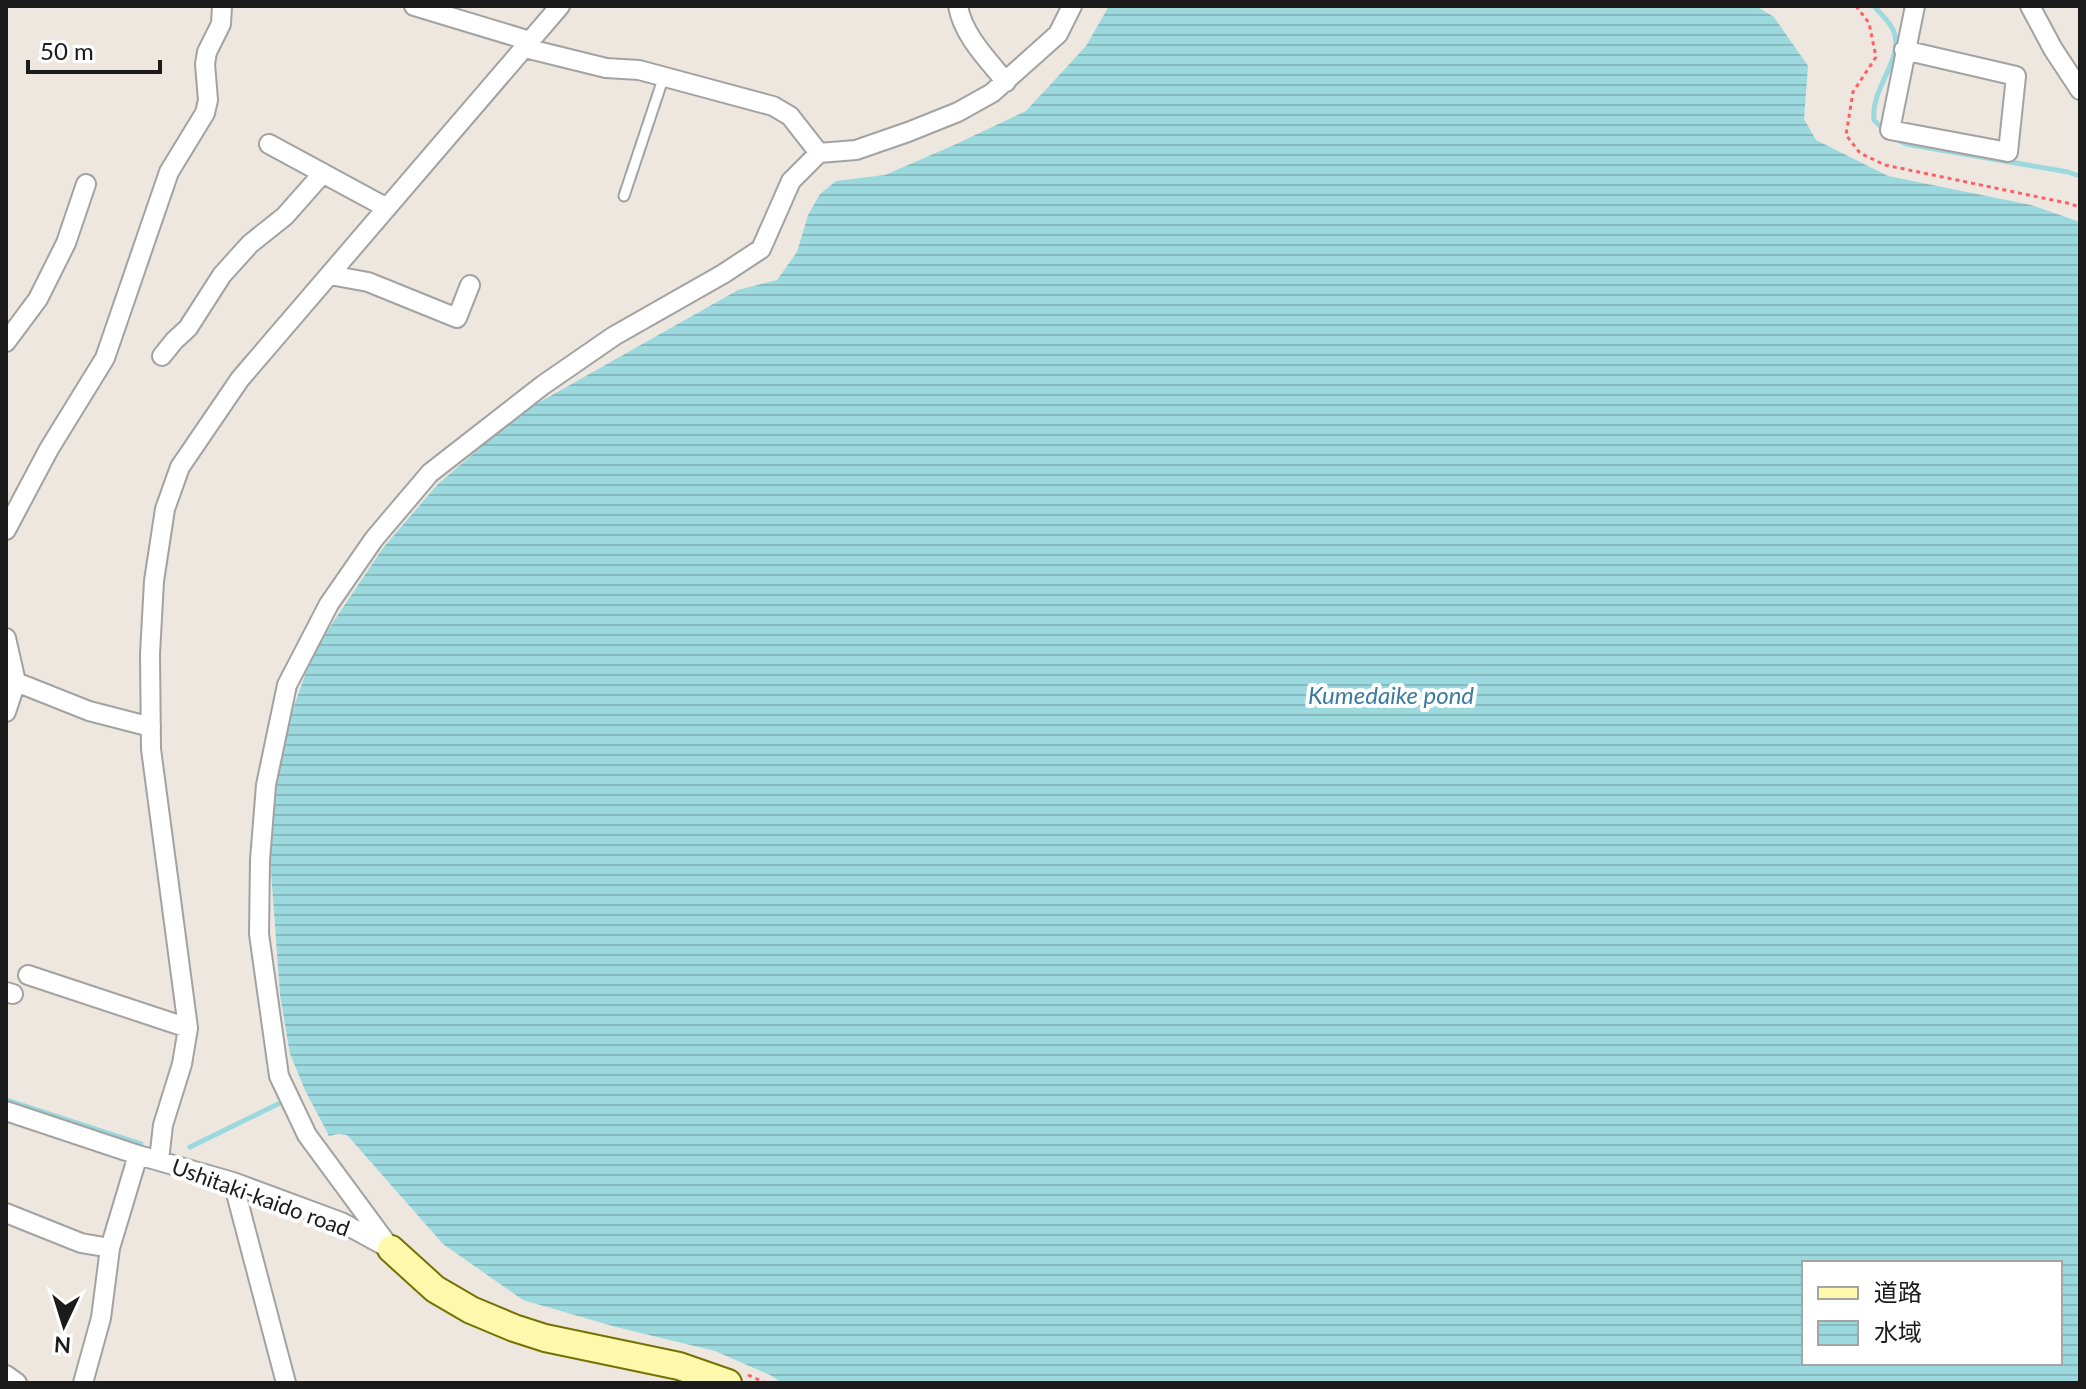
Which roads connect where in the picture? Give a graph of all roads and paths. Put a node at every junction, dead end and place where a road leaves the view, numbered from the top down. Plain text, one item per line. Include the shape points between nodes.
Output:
1 (222, 6) edge
2 (414, 6) edge
3 (560, 6) edge
4 (958, 6) edge
5 (1072, 6) edge
6 (1915, 6) edge
7 (2030, 6) edge
8 (528, 44) junction
9 (1904, 50) junction
10 (664, 76) junction
11 (1006, 82) junction
12 (2080, 90) edge
13 (269, 144) dead end
14 (819, 153) junction
15 (323, 173) junction
16 (86, 184) dead end
17 (624, 196) dead end
18 (387, 208) junction
19 (330, 275) junction
20 (470, 285) dead end
21 (6, 342) edge
22 (162, 356) dead end
23 (6, 530) edge
24 (6, 638) edge
25 (11, 680) edge
26 (6, 712) edge
27 (151, 727) junction
28 (28, 975) dead end
29 (188, 1028) junction
30 (6, 1111) edge
31 (138, 1155) junction
32 (159, 1160) junction
33 (233, 1182) junction
34 (6, 1213) edge
35 (110, 1248) junction
36 (391, 1249) junction
37 (6, 1375) edge
38 (732, 1377) edge
39 (17, 1383) edge
40 (83, 1383) edge
41 (286, 1383) edge
42 (766, 1383) edge

1 - 23 street via 221,24 205,64 205,113 169,172 105,358
2 - 8 street
3 - 8 street
4 - 11 street via 961,21
5 - 11 street via 1058,34
6 - 9 street
7 - 12 street
8 - 10 street via 606,68
8 - 18 street
9 - 9 street via 1890,130 2008,152 2016,76
10 - 14 street via 773,106 790,116
10 - 17 lane
11 - 14 street via 958,112 908,132 856,150
13 - 15 street
14 - 36 street via 791,181 761,249 614,336 430,473 374,539 329,604 287,685 266,785 260,860 259,934 279,1076 307,1135
15 - 18 street
15 - 22 street via 222,275 188,328
16 - 21 street via 66,243 38,299
18 - 19 street
19 - 20 street via 368,282 457,318
19 - 27 street via 240,379 180,467 165,509 154,581
24 - 25 street
25 - 26 street
25 - 27 street via 89,711
27 - 29 street
28 - 29 street
29 - 32 street
30 - 31 street, Ushitaki-kaido road
31 - 32 street, Ushitaki-kaido road
31 - 35 street
32 - 33 street, Ushitaki-kaido road
33 - 36 street, Ushitaki-kaido road via 341,1222
33 - 41 street
34 - 35 street via 81,1243
35 - 40 street via 101,1318
36 - 38 street, Ushitaki-kaido road via 435,1289 514,1328
37 - 39 street
38 - 42 path

